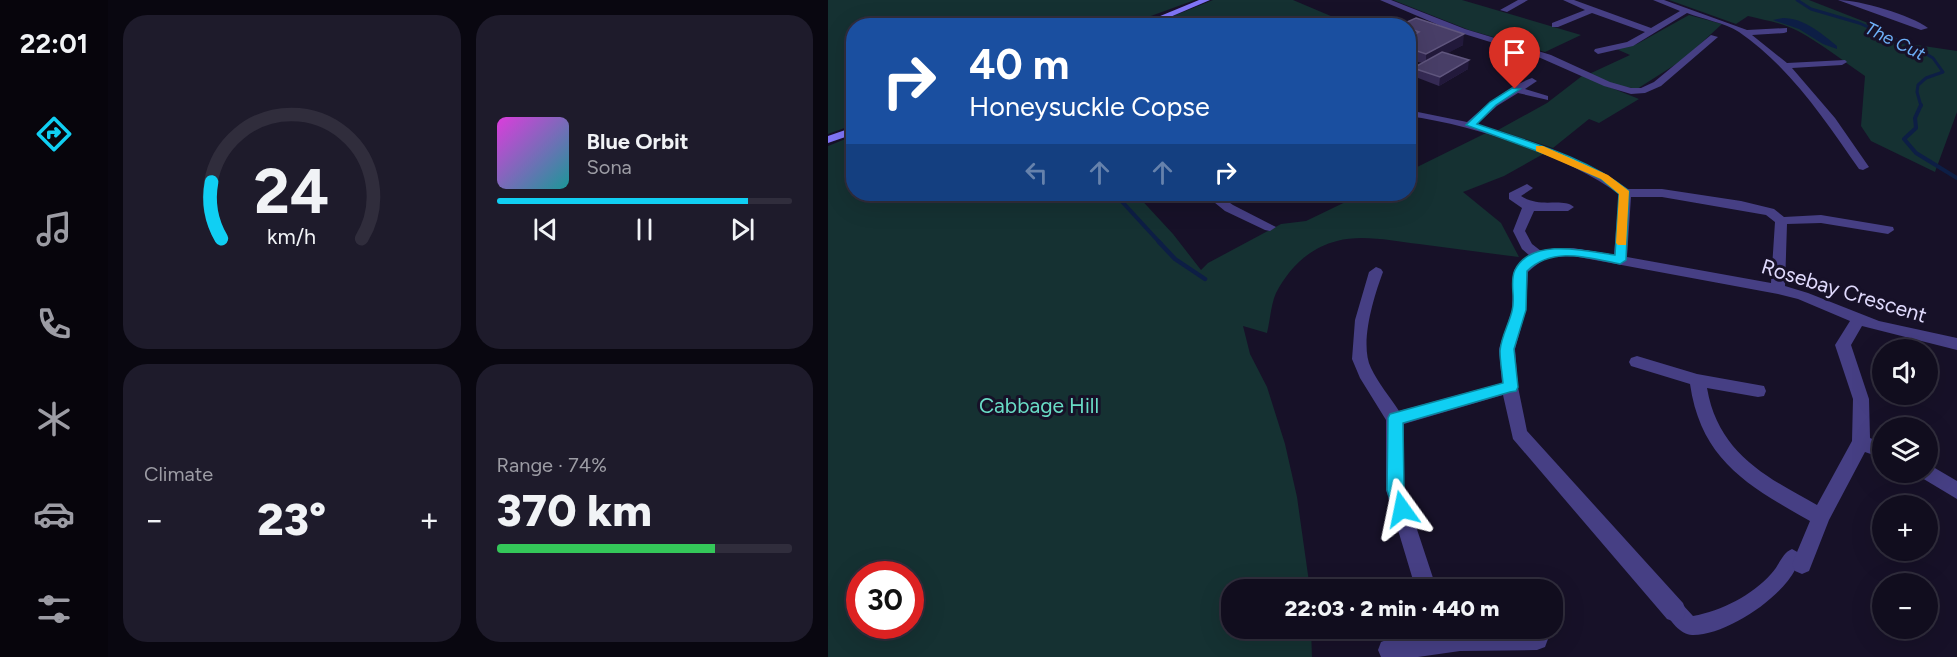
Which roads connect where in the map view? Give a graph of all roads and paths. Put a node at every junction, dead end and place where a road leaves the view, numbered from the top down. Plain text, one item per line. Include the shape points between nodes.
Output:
1 (1206, 0) edge
2 (1384, 0) edge
3 (1524, 0) edge
4 (1567, 0) edge
5 (1657, 0) edge
6 (1842, 0) edge
7 (1504, 10) dead end
8 (1592, 11) junction
9 (1685, 11) junction
10 (1160, 18) edge
11 (1555, 25) dead end
12 (1924, 28) dead end
13 (1784, 30) dead end
14 (1651, 31) junction
15 (1745, 33) junction
16 (1714, 37) dead end
17 (1598, 51) dead end
18 (1842, 62) dead end
19 (1785, 66) junction
20 (1532, 81) dead end
21 (1515, 89) junction
22 (1545, 98) dead end
23 (1416, 114) edge
24 (1470, 125) junction
25 (846, 133) edge
26 (828, 140) edge
27 (1851, 166) dead end
28 (1863, 167) junction
29 (1877, 168) dead end
30 (1527, 188) dead end
31 (1625, 193) junction
32 (1220, 201) edge
33 (1529, 207) junction
34 (1568, 207) dead end
35 (1781, 221) junction
36 (1270, 227) dead end
37 (1888, 230) dead end
38 (1538, 256) junction
39 (1620, 260) junction
40 (1376, 272) dead end
41 (1778, 289) junction
42 (1858, 320) junction
43 (1957, 344) edge
44 (1637, 362) dead end
45 (1697, 380) junction
46 (1510, 387) junction
47 (1758, 391) dead end
48 (1395, 418) junction
49 (1861, 442) junction
50 (1872, 447) edge
51 (1938, 479) edge
52 (1957, 491) edge
53 (1821, 517) junction
54 (1802, 564) joint
55 (1424, 579) edge
56 (1676, 611) joint
57 (1423, 639) edge
58 (1389, 650) dead end

1 - 10 main road
2 - 16 street via 1635,92 1656,86
3 - 7 street
4 - 8 street
5 - 9 street
6 - 12 street
8 - 11 street
8 - 14 street
9 - 14 street
9 - 15 street
13 - 15 street
14 - 17 street via 1630,44
15 - 19 street
18 - 19 street
19 - 28 street via 1831,120
20 - 21 street
21 - 22 street
21 - 24 street
23 - 24 street
24 - 31 street via 1592,170
25 - 26 main road
27 - 28 street
28 - 29 street
30 - 33 street via 1513,196
31 - 35 street via 1742,205 1770,212
31 - 39 street
32 - 36 street
33 - 34 street
33 - 38 street via 1519,231
35 - 37 street via 1828,218
35 - 41 street
38 - 39 street, Rosebay Crescent via 1573,252
38 - 46 street via 1521,270 1519,310 1507,349
39 - 41 street, Rosebay Crescent
40 - 48 street via 1366,299 1358,348 1360,360
41 - 42 street, Rosebay Crescent
42 - 43 street, Rosebay Crescent
42 - 49 street via 1844,345 1861,399
44 - 45 street
45 - 47 street
45 - 53 street via 1699,402 1708,427 1726,456 1764,485
46 - 48 street
46 - 56 street via 1519,434
48 - 55 street via 1395,490
49 - 50 street
49 - 53 street
51 - 52 street
53 - 54 street
54 - 56 street via 1792,558 1779,579 1756,600 1699,625 1690,626
57 - 58 street

